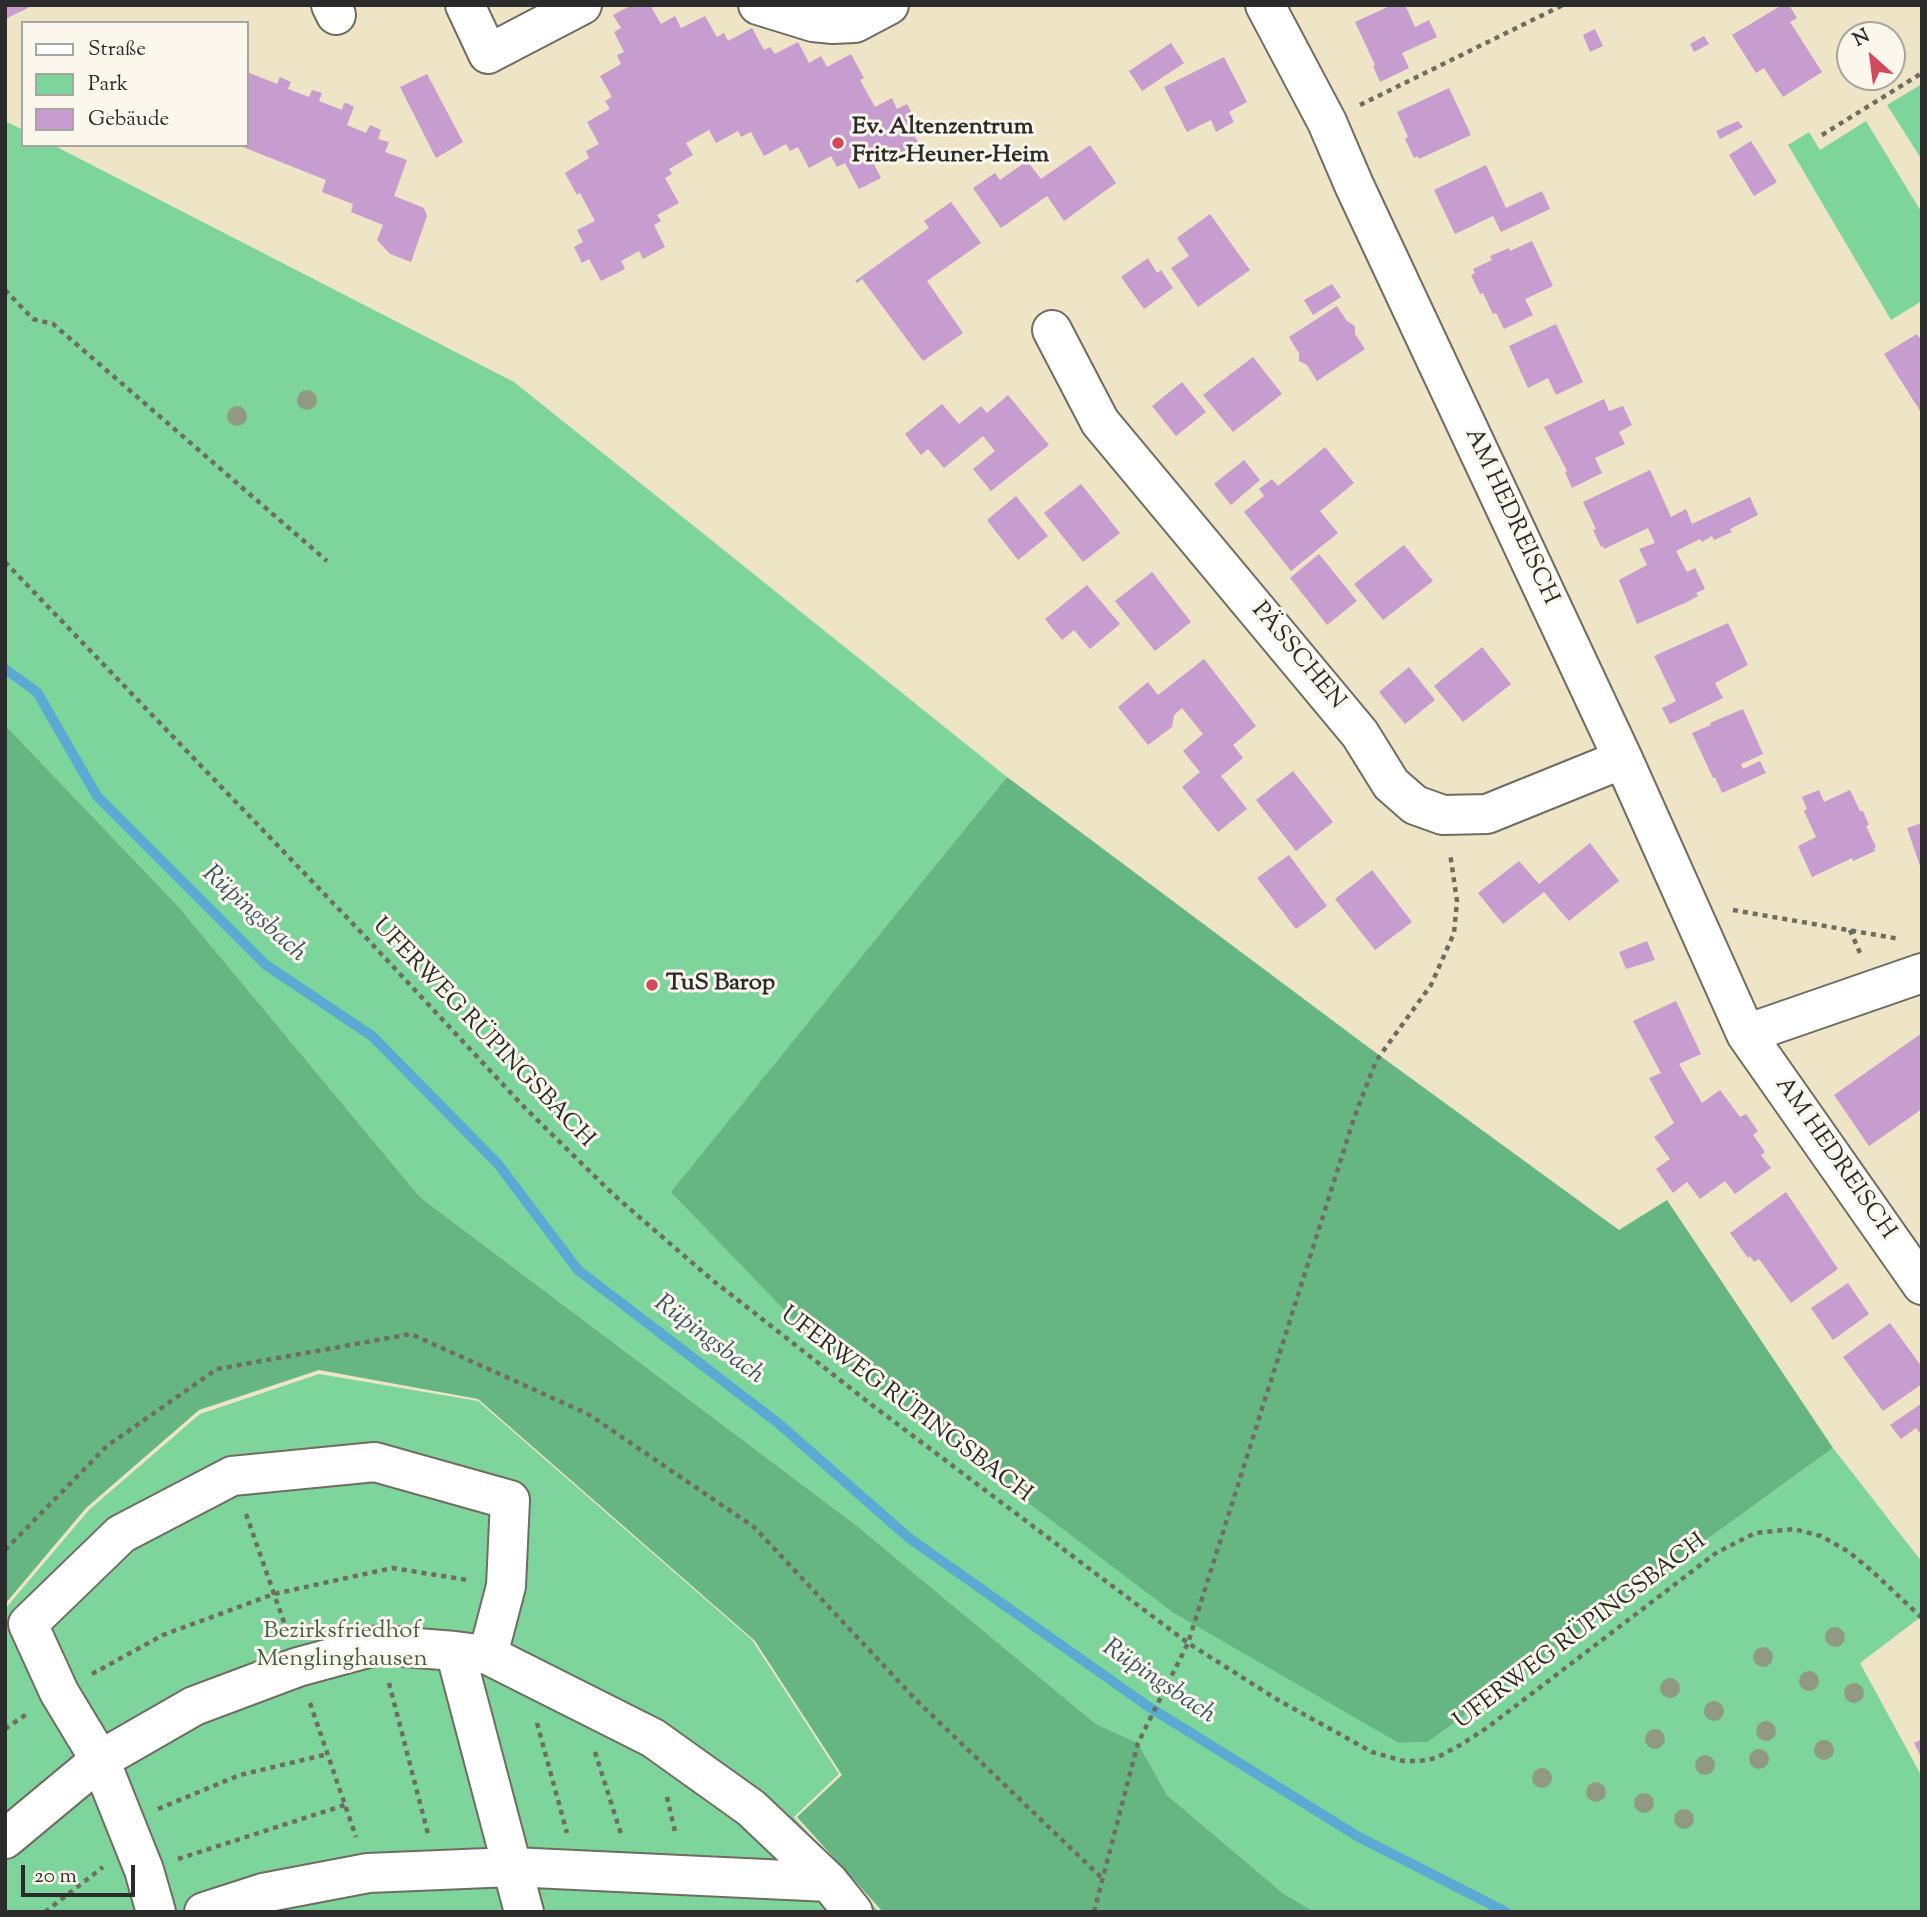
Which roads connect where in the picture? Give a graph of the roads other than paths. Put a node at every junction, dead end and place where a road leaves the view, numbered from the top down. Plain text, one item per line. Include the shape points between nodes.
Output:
1 (465, 5) edge
2 (582, 5) edge
3 (758, 5) edge
4 (889, 5) edge
5 (1265, 5) edge
6 (1052, 330) dead end
7 (1623, 758) junction
8 (1916, 957) edge
9 (1746, 1034) junction
10 (1922, 1285) edge
11 (472, 1653) junction
12 (100, 1760) junction
13 (5, 1839) edge
14 (512, 1867) junction
15 (829, 1882) junction
16 (156, 1912) edge
17 (204, 1912) edge
18 (524, 1912) edge
19 (853, 1912) edge

1 - 2 street via 488,54
3 - 4 street via 833,24 855,23
5 - 7 street, AM HEDREISCH via 1327,121
6 - 7 street, PÄSSCHEN via 1100,422 1360,734 1391,784 1415,805 1443,814 1488,814
7 - 9 street, AM HEDREISCH
8 - 9 street
9 - 10 street, AM HEDREISCH
11 - 12 street via 379,1646 298,1667 194,1706
11 - 12 street via 506,1586 510,1500 375,1462 232,1476 121,1534 28,1624 59,1692
11 - 14 street
11 - 15 street via 523,1673 653,1738 751,1808
12 - 13 street
12 - 16 street
14 - 15 street
14 - 17 street via 369,1873 263,1893
14 - 18 street
15 - 19 street

